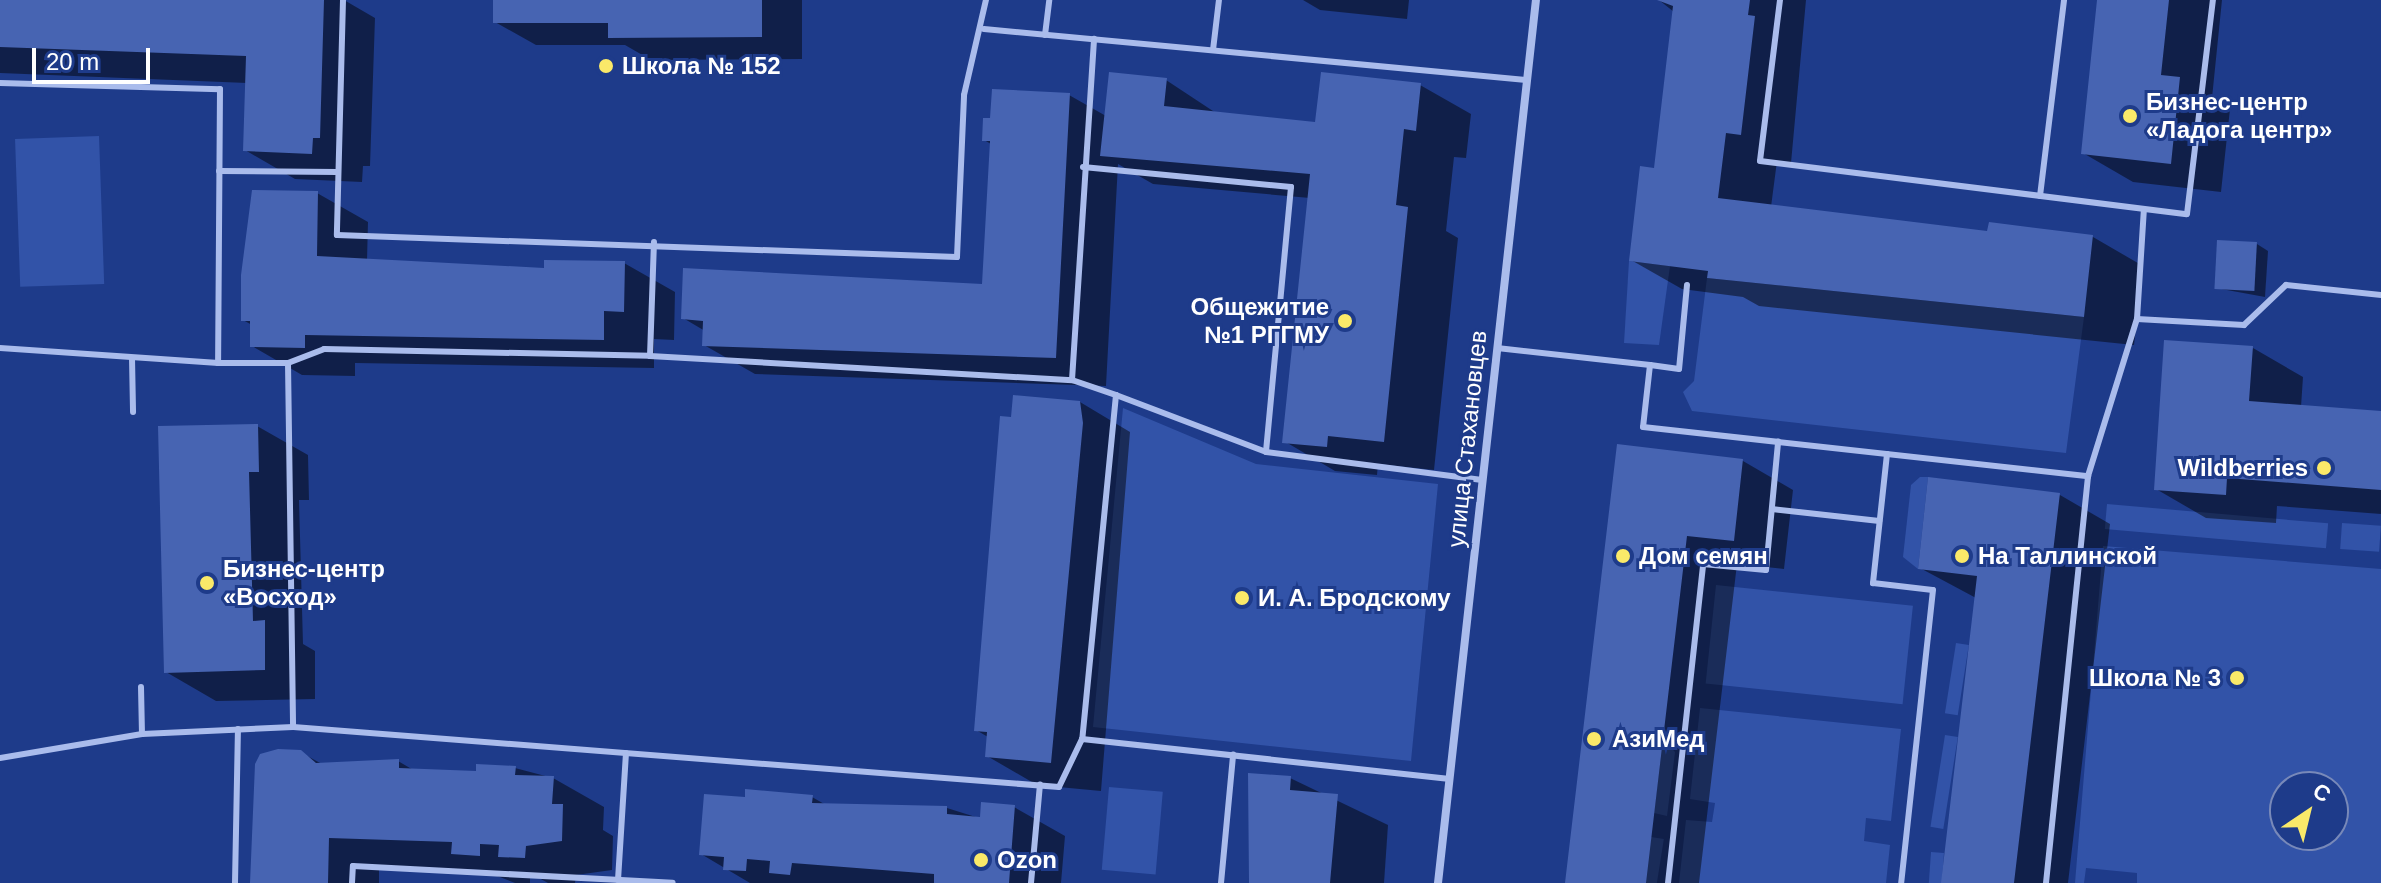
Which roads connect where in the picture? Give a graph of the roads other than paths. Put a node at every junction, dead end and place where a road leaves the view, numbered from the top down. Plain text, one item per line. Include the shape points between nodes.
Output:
1 (343, 0) edge
2 (986, 0) edge
3 (1049, 0) edge
4 (1219, 0) edge
5 (1536, 0) edge
6 (1780, 0) edge
7 (2064, 0) edge
8 (2213, 0) edge
9 (984, 29) junction
10 (1045, 35) junction
11 (1094, 39) junction
12 (1213, 50) junction
13 (1527, 80) junction
14 (0, 83) edge
15 (1083, 167) junction
16 (219, 171) junction
17 (337, 172) junction
18 (2040, 196) junction
19 (2144, 209) junction
20 (654, 242) junction
21 (1687, 285) dead end
22 (2381, 295) edge
23 (2137, 319) junction
24 (0, 348) edge
25 (1497, 348) junction
26 (650, 356) junction
27 (132, 358) junction
28 (218, 363) junction
29 (288, 363) junction
30 (1650, 365) junction
31 (1072, 380) junction
32 (1116, 395) junction
33 (133, 412) dead end
34 (1778, 442) junction
35 (1266, 452) junction
36 (1887, 454) junction
37 (2088, 476) junction
38 (1482, 480) junction
39 (1772, 509) junction
40 (1879, 521) junction
41 (141, 687) dead end
42 (293, 727) junction
43 (238, 729) junction
44 (142, 734) junction
45 (1082, 739) junction
46 (626, 753) junction
47 (1233, 755) junction
48 (0, 758) edge
49 (1450, 779) junction
50 (1040, 784) junction
51 (618, 880) junction
52 (235, 883) edge
53 (352, 883) edge
54 (673, 883) edge
55 (1031, 883) edge
56 (1221, 883) edge
57 (1438, 883) edge
58 (1668, 883) edge
59 (1901, 883) edge
60 (2046, 883) edge

1 - 17 lane
2 - 9 lane
3 - 10 lane
4 - 12 lane
5 - 13 street, улица Стахановцев
6 - 18 lane via 1760,161
7 - 18 lane
8 - 19 lane via 2187,214
9 - 10 lane
9 - 20 lane via 964,95 957,257
10 - 11 lane
11 - 12 lane
11 - 15 lane
12 - 13 lane
13 - 25 street, улица Стахановцев
14 - 16 lane via 220,89
15 - 31 lane
15 - 35 lane via 1291,187
16 - 17 lane
16 - 28 lane
17 - 20 lane via 337,235
18 - 19 lane
19 - 23 lane
20 - 26 lane
21 - 30 lane via 1679,369
22 - 23 lane via 2286,285 2244,325
23 - 37 lane
24 - 27 lane
25 - 30 lane
25 - 38 street, улица Стахановцев
26 - 29 lane via 324,349
26 - 31 lane
27 - 28 lane
27 - 33 lane
28 - 29 lane
29 - 42 lane
30 - 34 lane via 1643,427
31 - 32 lane
32 - 35 lane
32 - 45 lane
34 - 36 lane
34 - 39 lane
35 - 38 lane
36 - 37 lane
36 - 40 lane
37 - 60 lane
38 - 49 street, улица Стахановцев
39 - 40 lane
39 - 58 lane via 1766,570 1703,564
40 - 59 lane via 1873,583 1933,590
41 - 44 lane
42 - 43 lane
42 - 46 lane
43 - 44 lane
43 - 52 lane
44 - 48 lane
45 - 47 lane
45 - 50 lane via 1059,787
46 - 50 lane
46 - 51 lane
47 - 49 lane
47 - 56 lane
49 - 57 street, улица Стахановцев
50 - 55 lane
51 - 53 lane via 353,866
51 - 54 lane

